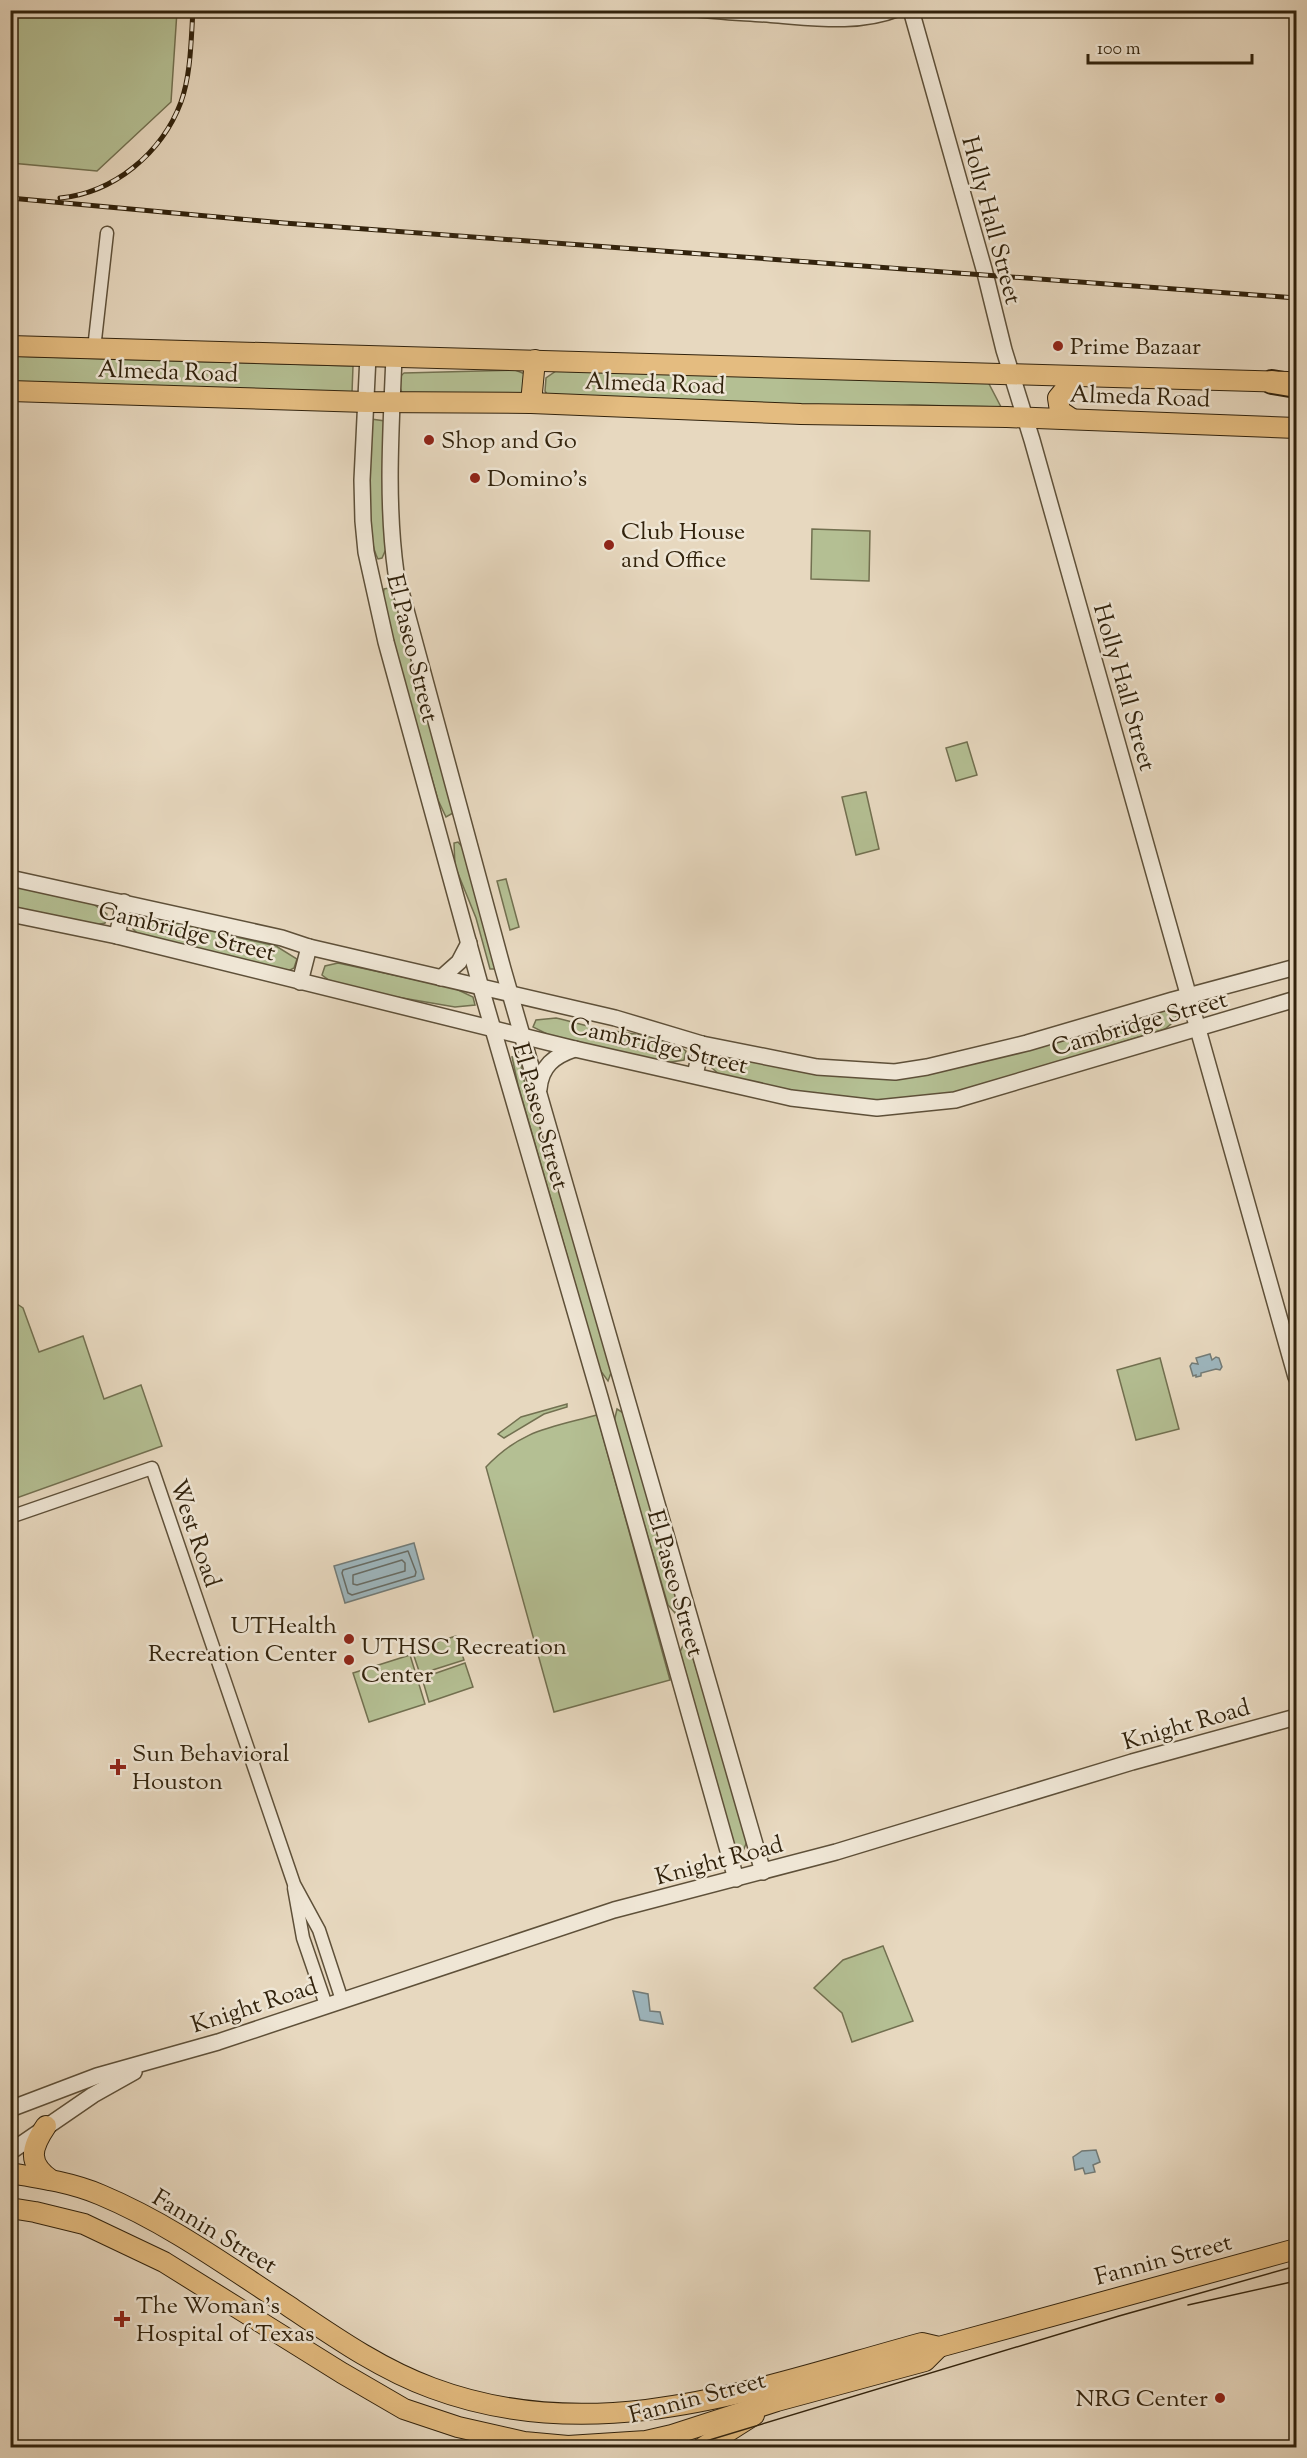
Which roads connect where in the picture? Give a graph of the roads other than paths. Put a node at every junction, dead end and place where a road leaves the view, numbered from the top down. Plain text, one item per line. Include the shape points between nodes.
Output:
1 (693, 10) edge
2 (898, 10) edge
3 (911, 10) edge
4 (106, 233) dead end
5 (10, 346) edge
6 (94, 349) junction
7 (368, 356) junction
8 (394, 357) junction
9 (535, 360) junction
10 (1011, 374) junction
11 (1076, 376) junction
12 (1272, 381) joint
13 (1296, 384) edge
14 (10, 392) edge
15 (366, 402) junction
16 (392, 402) junction
17 (531, 404) junction
18 (1025, 418) junction
19 (1072, 419) junction
20 (1296, 428) edge
21 (396, 573) junction
22 (372, 580) junction
23 (463, 825) junction
24 (439, 832) junction
25 (10, 878) edge
26 (124, 902) junction
27 (10, 914) edge
28 (117, 936) junction
29 (469, 943) junction
30 (309, 947) junction
31 (1296, 967) edge
32 (441, 978) junction
33 (300, 982) junction
34 (481, 988) junction
35 (510, 994) junction
36 (1190, 996) junction
37 (1296, 999) edge
38 (492, 1028) junction
39 (1199, 1029) junction
40 (522, 1035) junction
41 (702, 1044) junction
42 (575, 1049) junction
43 (695, 1075) junction
44 (540, 1098) junction
45 (1296, 1377) edge
46 (626, 1395) junction
47 (600, 1397) junction
48 (10, 1517) edge
49 (691, 1620) junction
50 (666, 1627) junction
51 (1296, 1717) edge
52 (763, 1872) junction
53 (736, 1879) junction
54 (294, 1884) junction
55 (342, 2000) junction
56 (326, 2005) junction
57 (158, 2059) junction
58 (10, 2109) edge
59 (46, 2126) junction
60 (10, 2152) edge
61 (10, 2174) edge
62 (51, 2180) junction
63 (100, 2194) junction
64 (10, 2208) edge
65 (84, 2224) junction
66 (1296, 2249) edge
67 (939, 2347) junction
68 (731, 2395) junction
69 (777, 2401) junction
70 (641, 2444) edge
71 (528, 2445) edge
72 (702, 2448) edge

1 - 2 street via 814,21 854,20
3 - 10 street, Holly Hall Street
4 - 6 street
5 - 6 main road, Almeda Road
6 - 7 main road, Almeda Road
7 - 8 main road, Almeda Road
7 - 15 street, El Paseo Street
8 - 9 main road, Almeda Road
8 - 16 street, El Paseo Street
9 - 10 main road, Almeda Road
9 - 17 main road
10 - 11 main road, Almeda Road
10 - 18 street, Holly Hall Street
11 - 12 main road, Almeda Road
11 - 19 main road via 1058,398 1060,411
12 - 13 highway
14 - 15 main road, Almeda Road
15 - 16 main road, Almeda Road
15 - 22 street, El Paseo Street via 362,490
16 - 17 main road, Almeda Road
16 - 21 street, El Paseo Street via 390,493
17 - 18 main road, Almeda Road
18 - 19 main road, Almeda Road
18 - 36 street, Holly Hall Street
19 - 20 main road, Almeda Road
21 - 22 street
21 - 23 street, El Paseo Street
22 - 24 street, El Paseo Street
23 - 24 street
23 - 35 street, El Paseo Street
24 - 29 street, El Paseo Street
25 - 26 street, Cambridge Street
26 - 28 street
26 - 30 street, Cambridge Street
27 - 28 street, Cambridge Street
28 - 33 street, Cambridge Street
29 - 32 street via 459,962
29 - 34 street, El Paseo Street
30 - 32 street, Cambridge Street
30 - 33 street
31 - 36 street, Cambridge Street
32 - 34 street, Cambridge Street
33 - 38 street, Cambridge Street
34 - 35 street, Cambridge Street
34 - 38 street, El Paseo Street
35 - 40 street, El Paseo Street
35 - 41 street, Cambridge Street via 615,1018
36 - 39 street, Holly Hall Street
36 - 41 street, Cambridge Street via 1027,1043 895,1072 817,1067
37 - 39 street, Cambridge Street
38 - 40 street, Cambridge Street
38 - 47 street, El Paseo Street
39 - 43 street, Cambridge Street via 955,1100 912,1105 877,1108 801,1099
39 - 45 street, Holly Hall Street
40 - 42 street, Cambridge Street
40 - 44 street, El Paseo Street
41 - 43 street
42 - 43 street, Cambridge Street
42 - 44 street via 547,1065 540,1081
44 - 46 street, El Paseo Street
46 - 47 street
46 - 49 street, El Paseo Street
47 - 50 street, El Paseo Street
48 - 54 street, West Road via 152,1468
49 - 50 street
49 - 52 street, El Paseo Street
50 - 53 street, El Paseo Street
51 - 52 street, Knight Road
52 - 53 street, Knight Road
53 - 55 street, Knight Road via 614,1910
54 - 55 street, West Road via 319,1930
54 - 56 street, West Road via 303,1938
55 - 56 street, Knight Road
56 - 57 street, Knight Road
57 - 58 street, Knight Road via 97,2076
57 - 59 street, Knight Road
59 - 60 street, Knight Road
59 - 62 main road via 35,2141 35,2163
61 - 62 main road, Fannin Street
62 - 63 main road, Fannin Street
63 - 65 main road
63 - 68 main road, Fannin Street via 180,2235 389,2369 466,2400 556,2415 600,2415
64 - 65 main road, Fannin Street
65 - 71 main road, Fannin Street via 164,2262 404,2409
66 - 67 main road, Fannin Street
67 - 68 main road, Fannin Street via 922,2343
67 - 69 main road, Fannin Street via 925,2361
68 - 70 main road via 694,2411
69 - 70 main road, Fannin Street
69 - 72 main road
70 - 71 main road, Fannin Street

